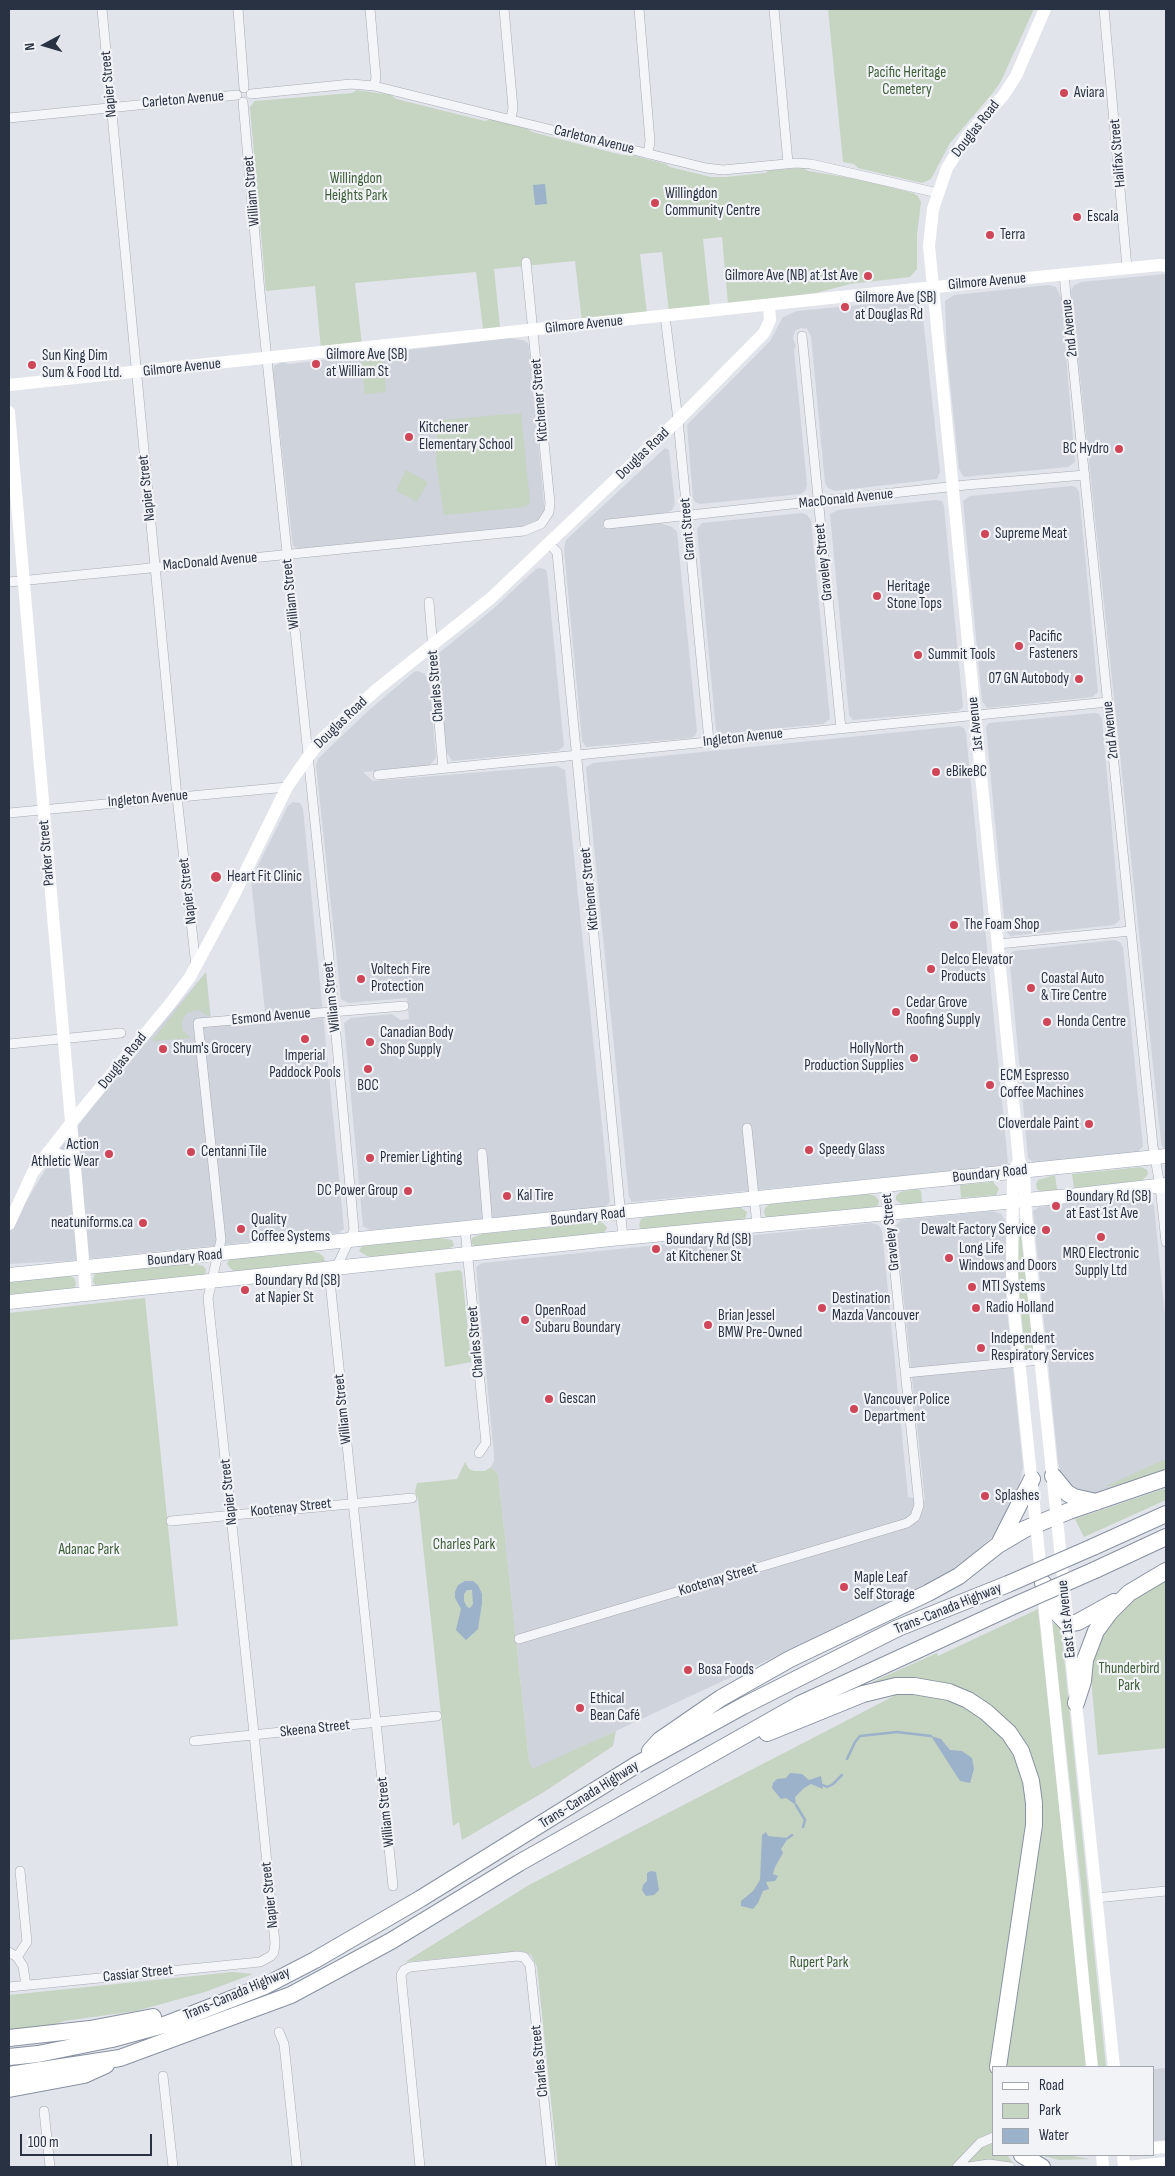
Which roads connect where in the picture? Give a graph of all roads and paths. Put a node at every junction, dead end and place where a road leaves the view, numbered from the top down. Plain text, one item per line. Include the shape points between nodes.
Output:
1 (102, 9) edge
2 (238, 9) edge
3 (370, 9) edge
4 (504, 9) edge
5 (639, 9) edge
6 (774, 9) edge
7 (1045, 9) edge
8 (1104, 9) edge
9 (374, 86) junction
10 (244, 95) junction
11 (112, 107) junction
12 (9, 118) edge
13 (511, 118) junction
14 (648, 154) junction
15 (788, 163) junction
16 (938, 193) junction
17 (526, 262) dead end
18 (1164, 264) edge
19 (1128, 268) junction
20 (1064, 275) junction
21 (932, 287) junction
22 (769, 305) junction
23 (666, 316) junction
24 (533, 331) junction
25 (802, 336) dead end
26 (267, 359) junction
27 (135, 373) junction
28 (9, 385) edge
29 (9, 412) edge
30 (678, 420) junction
31 (1085, 475) junction
32 (952, 487) junction
33 (818, 502) junction
34 (686, 516) junction
35 (608, 524) dead end
36 (531, 529) joint
37 (549, 544) junction
38 (287, 556) junction
39 (155, 568) junction
40 (23, 581) junction
41 (9, 582) edge
42 (429, 602) dead end
43 (432, 646) junction
44 (1108, 702) junction
45 (975, 716) junction
46 (841, 729) junction
47 (709, 742) junction
48 (576, 756) junction
49 (308, 757) junction
50 (443, 769) junction
51 (378, 775) dead end
52 (286, 787) junction
53 (177, 797) junction
54 (42, 809) junction
55 (9, 813) edge
56 (1131, 930) junction
57 (998, 944) junction
58 (196, 966) junction
59 (404, 1006) dead end
60 (334, 1012) junction
61 (198, 1023) joint
62 (121, 1033) dead end
63 (64, 1040) junction
64 (9, 1044) edge
65 (69, 1096) junction
66 (93, 1098) junction
67 (71, 1123) junction
68 (747, 1128) dead end
69 (48, 1152) junction
70 (482, 1153) dead end
71 (1160, 1157) edge
72 (74, 1159) junction
73 (1018, 1168) junction
74 (1163, 1185) edge
75 (886, 1186) junction
76 (754, 1199) junction
77 (1019, 1200) junction
78 (621, 1213) junction
79 (889, 1213) junction
80 (9, 1224) edge
81 (757, 1225) junction
82 (488, 1227) junction
83 (465, 1229) junction
84 (623, 1238) junction
85 (348, 1241) junction
86 (1166, 1242) edge
87 (468, 1254) junction
88 (217, 1255) junction
89 (84, 1268) junction
90 (335, 1268) junction
91 (9, 1275) edge
92 (211, 1281) junction
93 (86, 1293) junction
94 (9, 1302) edge
95 (1040, 1360) junction
96 (1020, 1362) junction
97 (905, 1374) junction
98 (479, 1453) dead end
99 (1053, 1476) junction
100 (1166, 1478) edge
101 (1032, 1479) junction
102 (412, 1498) dead end
103 (353, 1502) junction
104 (1096, 1502) junction
105 (231, 1514) junction
106 (1166, 1514) edge
107 (1057, 1516) junction
108 (915, 1517) joint
109 (171, 1521) dead end
110 (1036, 1524) junction
111 (1166, 1537) edge
112 (998, 1544) junction
113 (1166, 1571) edge
114 (1043, 1584) junction
115 (1128, 1593) junction
116 (1068, 1624) junction
117 (519, 1639) dead end
118 (1076, 1703) junction
119 (437, 1716) dead end
120 (376, 1722) junction
121 (254, 1735) junction
122 (194, 1742) dead end
123 (636, 1765) junction
124 (685, 1770) junction
125 (20, 1871) dead end
126 (393, 1886) dead end
127 (1166, 1891) edge
128 (1096, 1898) junction
129 (13, 1954) edge
130 (266, 1959) joint
131 (26, 1985) junction
132 (9, 1987) edge
133 (219, 2004) junction
134 (279, 2032) dead end
135 (9, 2038) edge
136 (9, 2057) edge
137 (120, 2058) junction
138 (998, 2066) edge
139 (1092, 2066) edge
140 (1114, 2066) edge
141 (9, 2075) edge
142 (163, 2076) dead end
143 (9, 2089) edge
144 (44, 2111) dead end
145 (992, 2138) edge
146 (1024, 2156) edge
147 (1166, 2163) edge
148 (50, 2167) edge
149 (173, 2167) edge
150 (297, 2167) edge
151 (420, 2167) edge
152 (551, 2167) edge
153 (957, 2167) edge
154 (968, 2167) edge
155 (1010, 2167) edge
156 (1042, 2167) edge
157 (1125, 2167) edge

1 - 11 street, Napier Street
2 - 10 street, William Street
3 - 9 street
4 - 13 street via 513,108
5 - 14 street via 650,141
6 - 15 street
7 - 16 street, Douglas Road via 1016,76 956,151
8 - 19 street, Halifax Street
9 - 10 street, Carleton Avenue via 351,84
9 - 13 street, Carleton Avenue
10 - 11 street, Carleton Avenue
10 - 26 street, William Street
11 - 12 street, Carleton Avenue
11 - 27 street, Napier Street
13 - 14 street, Carleton Avenue
14 - 15 street, Carleton Avenue via 718,170
15 - 16 street, Carleton Avenue via 829,166
16 - 21 street, Douglas Road via 930,230
17 - 24 street, Kitchener Street
18 - 19 street, Gilmore Avenue
19 - 20 street, Gilmore Avenue
20 - 21 street, Gilmore Avenue
20 - 31 street, 2nd Avenue
21 - 22 street, Gilmore Avenue
21 - 32 street, 1st Avenue
22 - 23 street, Gilmore Avenue
22 - 30 street, Douglas Road via 770,320 764,334
23 - 24 street, Gilmore Avenue
23 - 30 street, Grant Street
24 - 26 street, Gilmore Avenue
24 - 36 street, Kitchener Street via 550,503 544,520
25 - 33 street, Graveley Street
26 - 27 street, Gilmore Avenue
26 - 38 street, William Street
27 - 28 street, Gilmore Avenue
27 - 39 street, Napier Street
29 - 40 street, Parker Street
30 - 34 street, Grant Street
30 - 37 street, Douglas Road
31 - 32 street, MacDonald Avenue
31 - 44 street, 2nd Avenue
32 - 33 street, MacDonald Avenue
32 - 45 street, 1st Avenue
33 - 34 street, MacDonald Avenue
33 - 46 street, Graveley Street
34 - 35 street, MacDonald Avenue
34 - 47 street, Grant Street
36 - 38 street, MacDonald Avenue
37 - 43 street, Douglas Road via 491,598
37 - 48 street, Kitchener Street via 557,552
38 - 39 street, MacDonald Avenue
38 - 49 street, William Street
39 - 40 street, MacDonald Avenue
39 - 53 street, Napier Street
40 - 41 street, MacDonald Avenue
40 - 54 street, Parker Street
42 - 43 street, Charles Street
43 - 49 street, Douglas Road via 376,690 322,739
43 - 50 street, Charles Street
44 - 45 street, Ingleton Avenue
44 - 56 street, 2nd Avenue
45 - 46 street, Ingleton Avenue
45 - 57 street, 1st Avenue
46 - 47 street, Ingleton Avenue
47 - 48 street, Ingleton Avenue
48 - 50 street, Ingleton Avenue
48 - 78 street, Kitchener Street
49 - 52 street, Douglas Road
49 - 60 street, William Street
50 - 51 street, Ingleton Avenue
52 - 53 street, Ingleton Avenue
52 - 58 street, Douglas Road
53 - 54 street, Ingleton Avenue
53 - 58 street, Napier Street
54 - 55 street, Ingleton Avenue
54 - 63 street, Parker Street
56 - 57 street
56 - 71 street, 2nd Avenue
57 - 73 street, 1st Avenue
58 - 66 street, Douglas Road via 169,1005
59 - 60 street, Esmond Avenue
60 - 61 street, Esmond Avenue
60 - 85 street, William Street via 354,1230
61 - 88 street, Napier Street via 221,1240
62 - 63 street
63 - 64 street
63 - 65 street, Parker Street
65 - 66 street
65 - 67 street, Parker Street
66 - 67 street, Douglas Road
67 - 69 street, Douglas Road
67 - 72 street, Parker Street
68 - 76 street
69 - 72 street
69 - 80 street, Douglas Road via 33,1172
70 - 82 street
71 - 73 main road, Boundary Road
71 - 74 street, 2nd Avenue
72 - 89 street, Parker Street
73 - 75 main road, Boundary Road
73 - 77 street, East 1st Avenue
74 - 77 main road, Boundary Road
74 - 86 street, 2nd Avenue
75 - 76 main road, Boundary Road
75 - 79 street, Graveley Street
76 - 78 main road, Boundary Road
76 - 81 street
77 - 79 main road, Boundary Road
77 - 95 street, East 1st Avenue
77 - 96 street, East 1st Avenue via 1012,1273
78 - 82 main road, Boundary Road
78 - 84 street, Kitchener Street
79 - 81 main road, Boundary Road
79 - 97 street, Graveley Street
81 - 84 main road, Boundary Road
82 - 83 main road, Boundary Road
83 - 85 main road, Boundary Road
83 - 87 street, Charles Street
84 - 87 main road, Boundary Road
85 - 88 main road, Boundary Road
85 - 90 street, William Street
87 - 90 main road, Boundary Road
87 - 98 street, Charles Street via 486,1443
88 - 89 main road, Boundary Road
88 - 92 street, Napier Street
89 - 91 main road, Boundary Road
89 - 93 street, Parker Street
90 - 92 main road, Boundary Road
90 - 103 street, William Street via 330,1282
92 - 93 main road, Boundary Road
92 - 105 street, Napier Street via 208,1298
93 - 94 main road, Boundary Road
95 - 96 street
95 - 99 street, East 1st Avenue
96 - 97 street
96 - 101 street, East 1st Avenue
97 - 108 street, Graveley Street via 919,1505
99 - 104 highway via 1074,1497
99 - 107 street, East 1st Avenue
100 - 104 highway
101 - 110 street, East 1st Avenue
101 - 112 highway
102 - 103 street, Kootenay Street
103 - 105 street, Kootenay Street
103 - 120 street, William Street
104 - 107 highway
105 - 109 street, Kootenay Street
105 - 121 street, Napier Street
106 - 123 highway, Trans-Canada Highway, bridge via 1008,1584 898,1628 758,1698
107 - 110 highway
107 - 116 street, East 1st Avenue
108 - 117 street, Kootenay Street via 910,1522
110 - 112 highway
110 - 114 street, East 1st Avenue
111 - 124 highway, Trans-Canada Highway, bridge via 800,1704
112 - 123 highway via 959,1576 790,1659 721,1698 660,1740
113 - 115 highway
114 - 116 highway via 1053,1598 1058,1614
114 - 139 street, East 1st Avenue
115 - 116 highway via 1078,1622
115 - 118 highway via 1096,1632 1085,1660
116 - 118 street, East 1st Avenue
118 - 128 street, East 1st Avenue
119 - 120 street, Skeena Street
120 - 121 street, Skeena Street
120 - 126 street, William Street
121 - 122 street, Skeena Street
121 - 130 street, Napier Street via 275,1943 274,1952
123 - 133 highway, Trans-Canada Highway via 316,1960
124 - 137 highway, Trans-Canada Highway via 292,1994
124 - 138 highway via 841,1702 896,1686 949,1692 974,1704 998,1722 1020,1752 1031,1780 1034,1803 1034,1825
125 - 129 street via 26,1942
127 - 128 street
128 - 140 street, East 1st Avenue
129 - 131 street via 23,1966
130 - 131 street, Cassiar Street
131 - 132 street, Cassiar Street
133 - 135 highway via 114,2025
133 - 136 highway, Trans-Canada Highway via 167,2024 112,2039
134 - 150 street via 284,2044
137 - 141 highway, Trans-Canada Highway
137 - 143 highway via 84,2075
142 - 149 street
144 - 148 street
145 - 153 street via 975,2147
146 - 156 highway
147 - 157 street
151 - 152 street, Charles Street via 401,1979 403,1971 410,1967 517,1956 524,1957 530,1965
154 - 155 street via 990,2164

